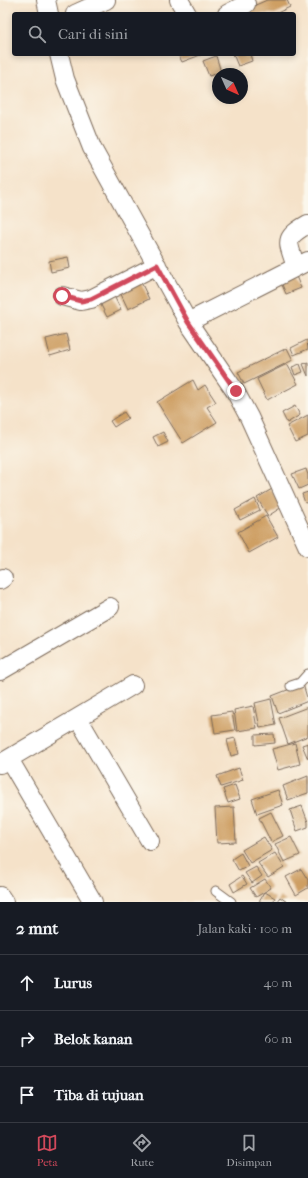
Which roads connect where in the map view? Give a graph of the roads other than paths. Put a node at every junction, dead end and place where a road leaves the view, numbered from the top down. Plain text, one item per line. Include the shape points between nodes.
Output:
1 (46, 0) edge
2 (106, 0) edge
3 (179, 0) edge
4 (246, 4) dead end
5 (49, 12) edge
6 (79, 12) edge
7 (186, 12) edge
8 (231, 12) edge
9 (60, 56) edge
10 (308, 224) edge
11 (302, 264) edge
12 (157, 265) junction
13 (62, 296) dead end
14 (188, 322) junction
15 (307, 544) edge
16 (110, 607) dead end
17 (0, 671) edge
18 (308, 674) edge
19 (133, 685) dead end
20 (291, 686) dead end
21 (78, 718) junction
22 (4, 762) edge
23 (150, 841) dead end
24 (216, 891) dead end
25 (0, 896) edge
26 (4, 902) edge
27 (93, 902) edge
28 (231, 902) edge

1 - 5 street
2 - 6 street
3 - 7 street
4 - 8 street
9 - 12 street via 65,78 92,148
10 - 11 street via 294,232 288,243
11 - 14 street
12 - 13 street via 91,299 81,301
12 - 14 street
14 - 15 street via 236,391
16 - 17 street
18 - 20 lane via 300,683
19 - 21 street
21 - 22 street
21 - 23 street
22 - 27 street
24 - 28 lane
25 - 26 street

